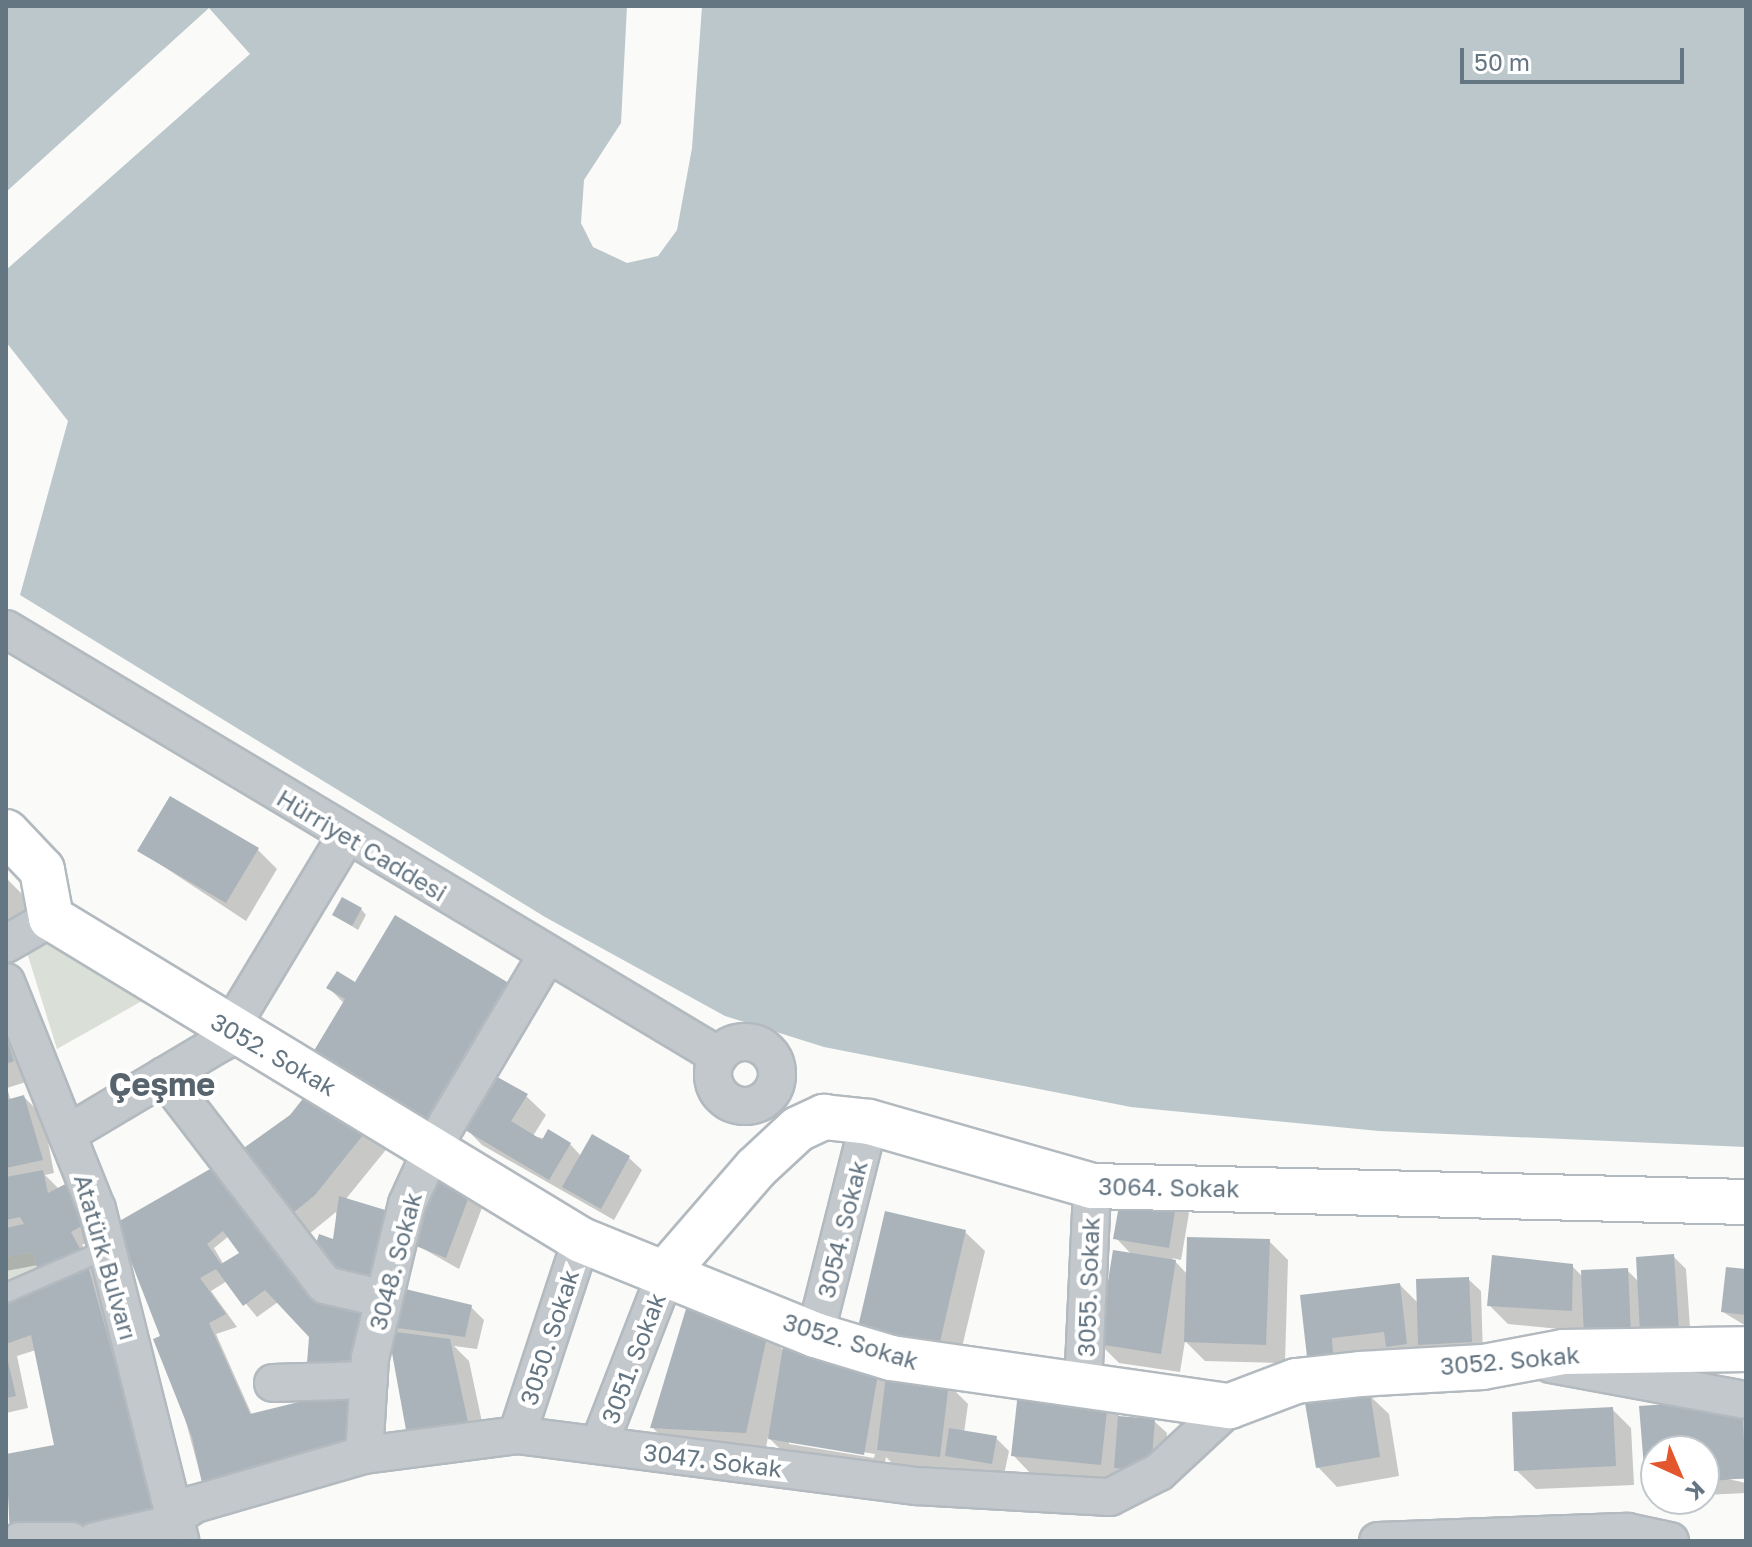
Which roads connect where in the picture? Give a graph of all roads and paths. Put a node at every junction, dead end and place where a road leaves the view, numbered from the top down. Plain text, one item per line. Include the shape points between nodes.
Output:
1 (6, 629) edge
2 (6, 832) edge
3 (347, 835) junction
4 (32, 887) edge
5 (6, 944) edge
6 (546, 957) junction
7 (6, 982) edge
8 (230, 1030) junction
9 (719, 1056) dead end
10 (164, 1076) junction
11 (869, 1122) junction
12 (67, 1134) junction
13 (433, 1147) junction
14 (1092, 1186) junction
15 (1746, 1202) edge
16 (581, 1240) junction
17 (107, 1249) junction
18 (667, 1271) junction
19 (6, 1293) edge
20 (381, 1298) junction
21 (815, 1335) junction
22 (1746, 1349) edge
23 (1528, 1360) junction
24 (369, 1380) junction
25 (273, 1383) dead end
26 (1083, 1388) junction
27 (1746, 1400) edge
28 (1230, 1406) junction
29 (517, 1435) junction
30 (599, 1445) junction
31 (364, 1455) junction
32 (178, 1529) edge
33 (95, 1541) edge
34 (1378, 1541) edge
35 (1670, 1541) edge

1 - 3 street, Hürriyet Caddesi
2 - 4 street via 42,870
3 - 6 street, Hürriyet Caddesi
3 - 8 street
4 - 5 street
4 - 8 street, 3052. Sokak
6 - 9 street, Hürriyet Caddesi
6 - 13 street, 3048. Sokak
7 - 12 street, Atatürk Bulvarı
8 - 10 street
8 - 13 street, 3052. Sokak
10 - 12 street
10 - 20 street via 325,1285
11 - 14 street, 3064. Sokak
11 - 18 street, 3064. Sokak via 824,1117 798,1129
11 - 21 street, 3054. Sokak
12 - 17 street, Atatürk Bulvarı
13 - 16 street, 3052. Sokak
13 - 20 street, 3048. Sokak via 407,1204
14 - 15 street, 3064. Sokak
14 - 26 street, 3055. Sokak
16 - 18 street, 3052. Sokak
16 - 29 street, 3050. Sokak
17 - 19 lane
17 - 32 street, Atatürk Bulvarı
18 - 21 street, 3052. Sokak
18 - 30 street, 3051. Sokak
20 - 24 street, 3048. Sokak
21 - 26 street, 3052. Sokak via 891,1358
22 - 23 street, 3052. Sokak via 1563,1352
23 - 27 street
23 - 28 street, 3052. Sokak via 1296,1381
24 - 25 street
24 - 31 street, 3048. Sokak
26 - 28 street, 3052. Sokak
28 - 30 street, 3047. Sokak via 1159,1472 1110,1497 917,1486
29 - 30 street, 3047. Sokak
29 - 31 street, 3047. Sokak
31 - 32 street, 3047. Sokak via 263,1482
32 - 33 street, 3047. Sokak
34 - 35 street via 1628,1532

